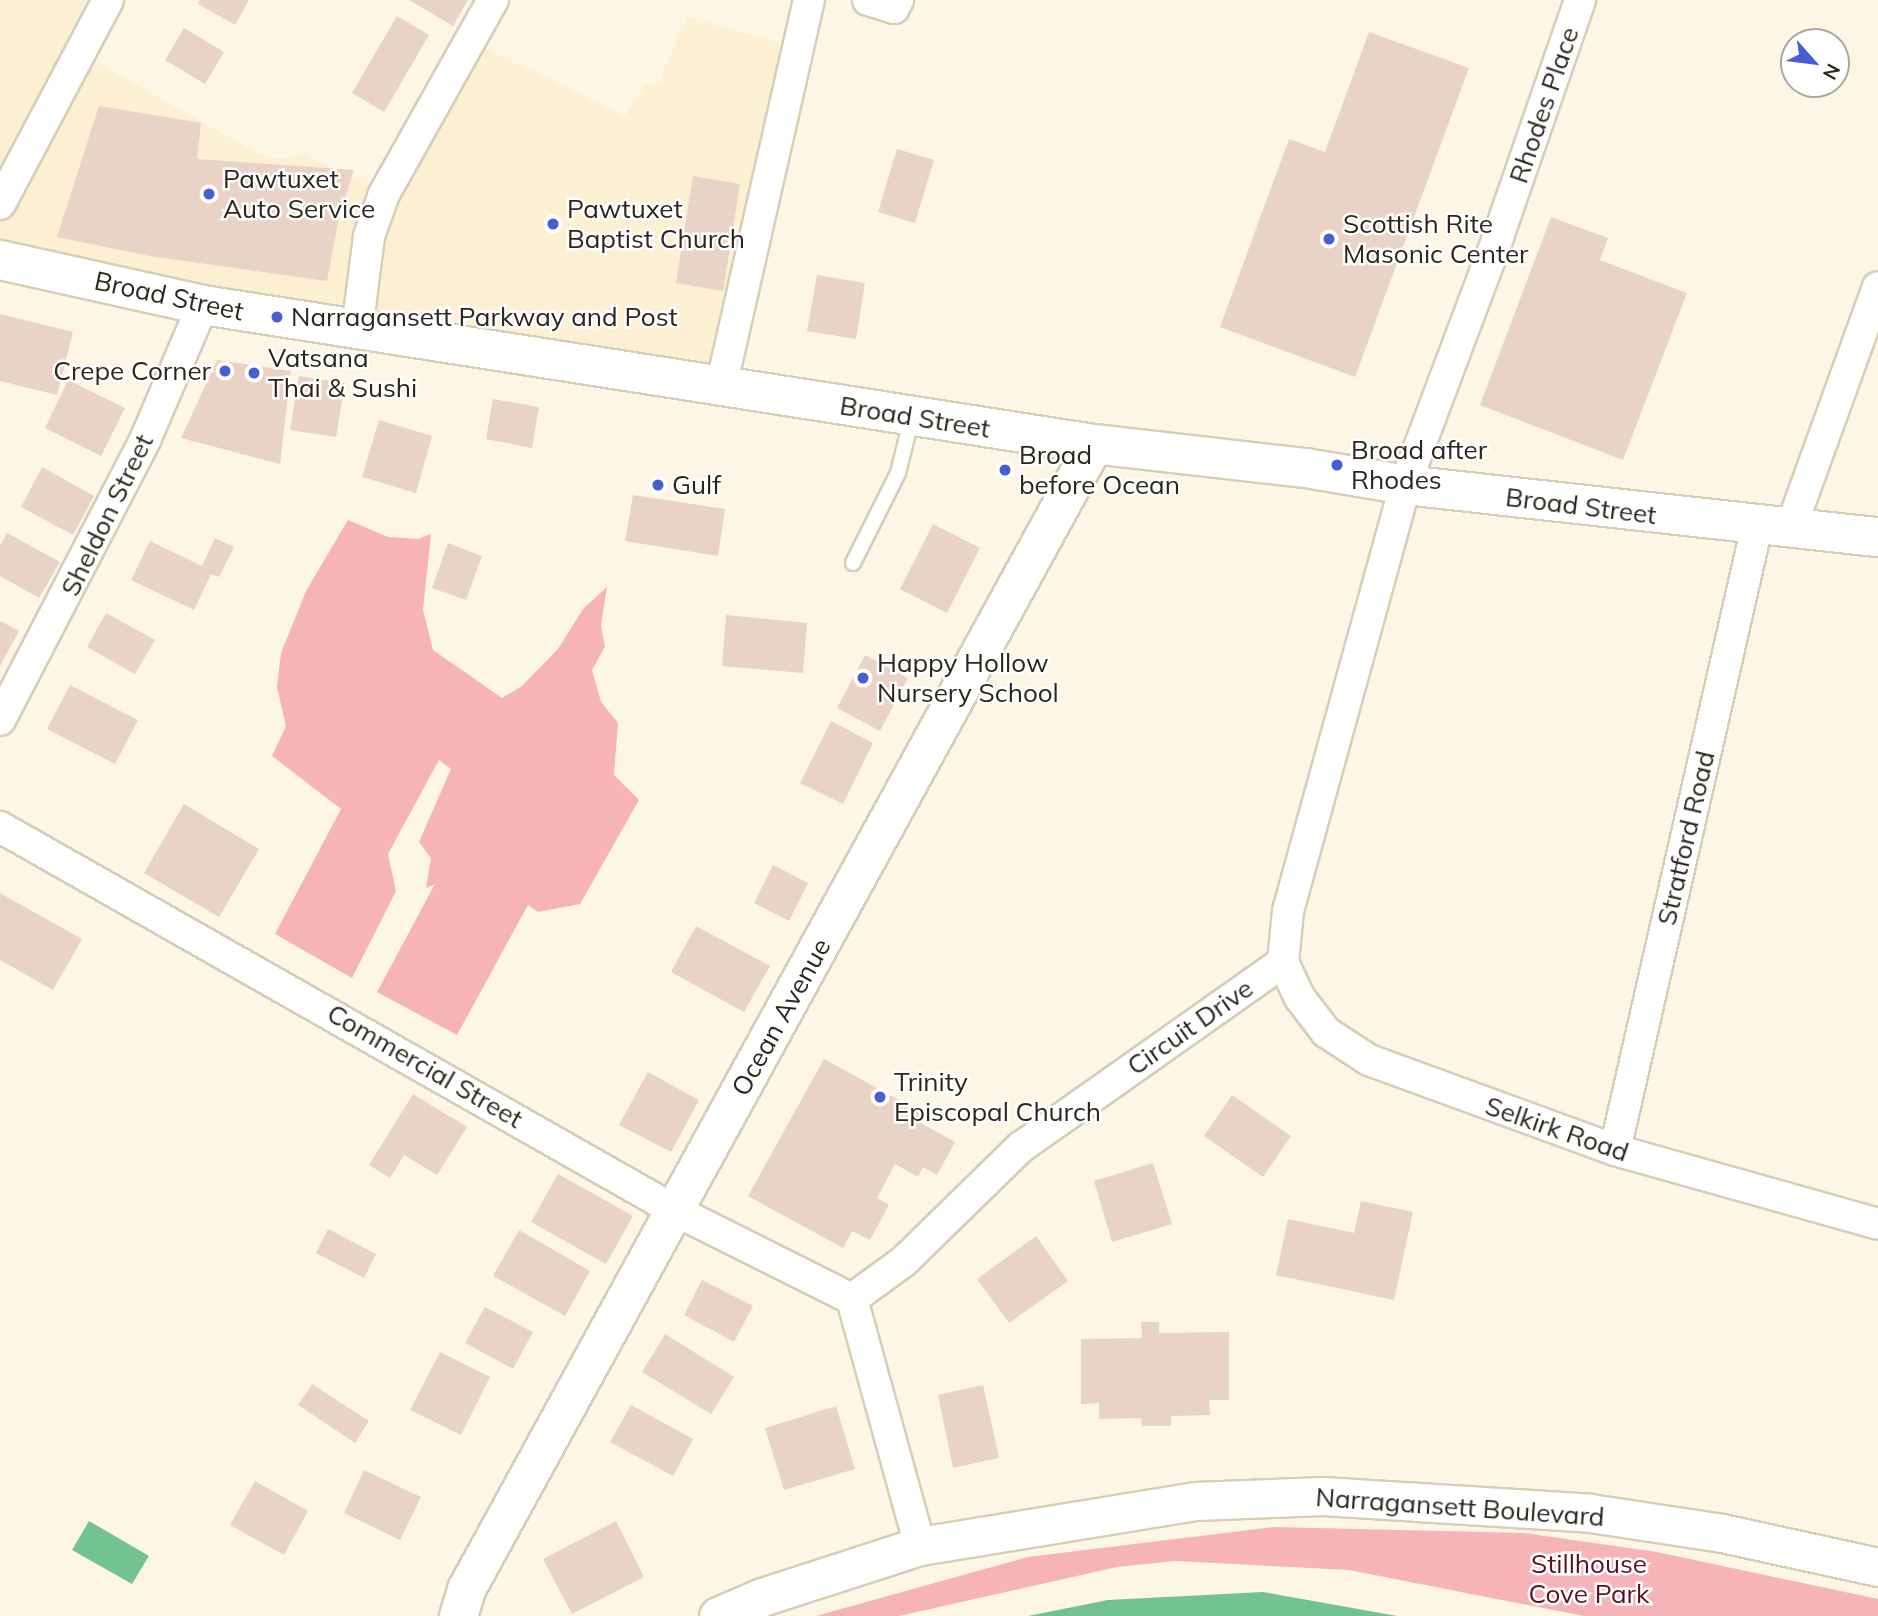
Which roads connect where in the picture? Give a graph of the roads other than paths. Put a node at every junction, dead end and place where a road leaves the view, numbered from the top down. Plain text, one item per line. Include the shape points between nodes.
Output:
1 (108, 0) edge
2 (493, 0) edge
3 (809, 0) edge
4 (869, 0) edge
5 (898, 0) edge
6 (1580, 0) edge
7 (0, 204) edge
8 (0, 260) edge
9 (1878, 287) edge
10 (202, 305) junction
11 (357, 330) junction
12 (720, 387) junction
13 (912, 416) junction
14 (1094, 444) junction
15 (1405, 485) junction
16 (1773, 528) junction
17 (1878, 537) edge
18 (853, 563) dead end
19 (0, 720) edge
20 (0, 827) edge
21 (1283, 962) junction
22 (1615, 1150) junction
23 (676, 1210) junction
24 (1878, 1224) edge
25 (852, 1299) junction
26 (920, 1546) junction
27 (1878, 1567) edge
28 (462, 1602) edge
29 (441, 1616) edge
30 (718, 1616) edge

1 - 7 street
2 - 11 street via 384,194 369,236
3 - 12 street
4 - 5 street via 894,8
6 - 15 street, Rhodes Place
8 - 10 main road, Broad Street
9 - 16 street, Stratford Road
10 - 11 main road, Broad Street
10 - 19 street, Sheldon Street via 122,488
11 - 12 main road, Broad Street
12 - 13 main road, Broad Street
13 - 14 main road, Broad Street
13 - 18 lane via 898,472
14 - 15 main road, Broad Street via 1306,468
14 - 23 street, Ocean Avenue
15 - 16 main road, Broad Street
15 - 21 street via 1288,911
16 - 17 main road, Broad Street
16 - 22 street, Stratford Road
20 - 23 street, Commercial Street
21 - 22 street, Selkirk Road via 1300,998 1326,1032 1369,1060
21 - 25 street, Circuit Drive via 1021,1147 903,1262
22 - 24 street, Selkirk Road
23 - 25 street, Commercial Street
23 - 28 street, Ocean Avenue
25 - 26 street
26 - 27 street, Narragansett Boulevard via 1195,1501 1323,1496 1590,1513 1722,1533
26 - 30 street, Narragansett Boulevard via 762,1597
28 - 29 street, Ocean Avenue

